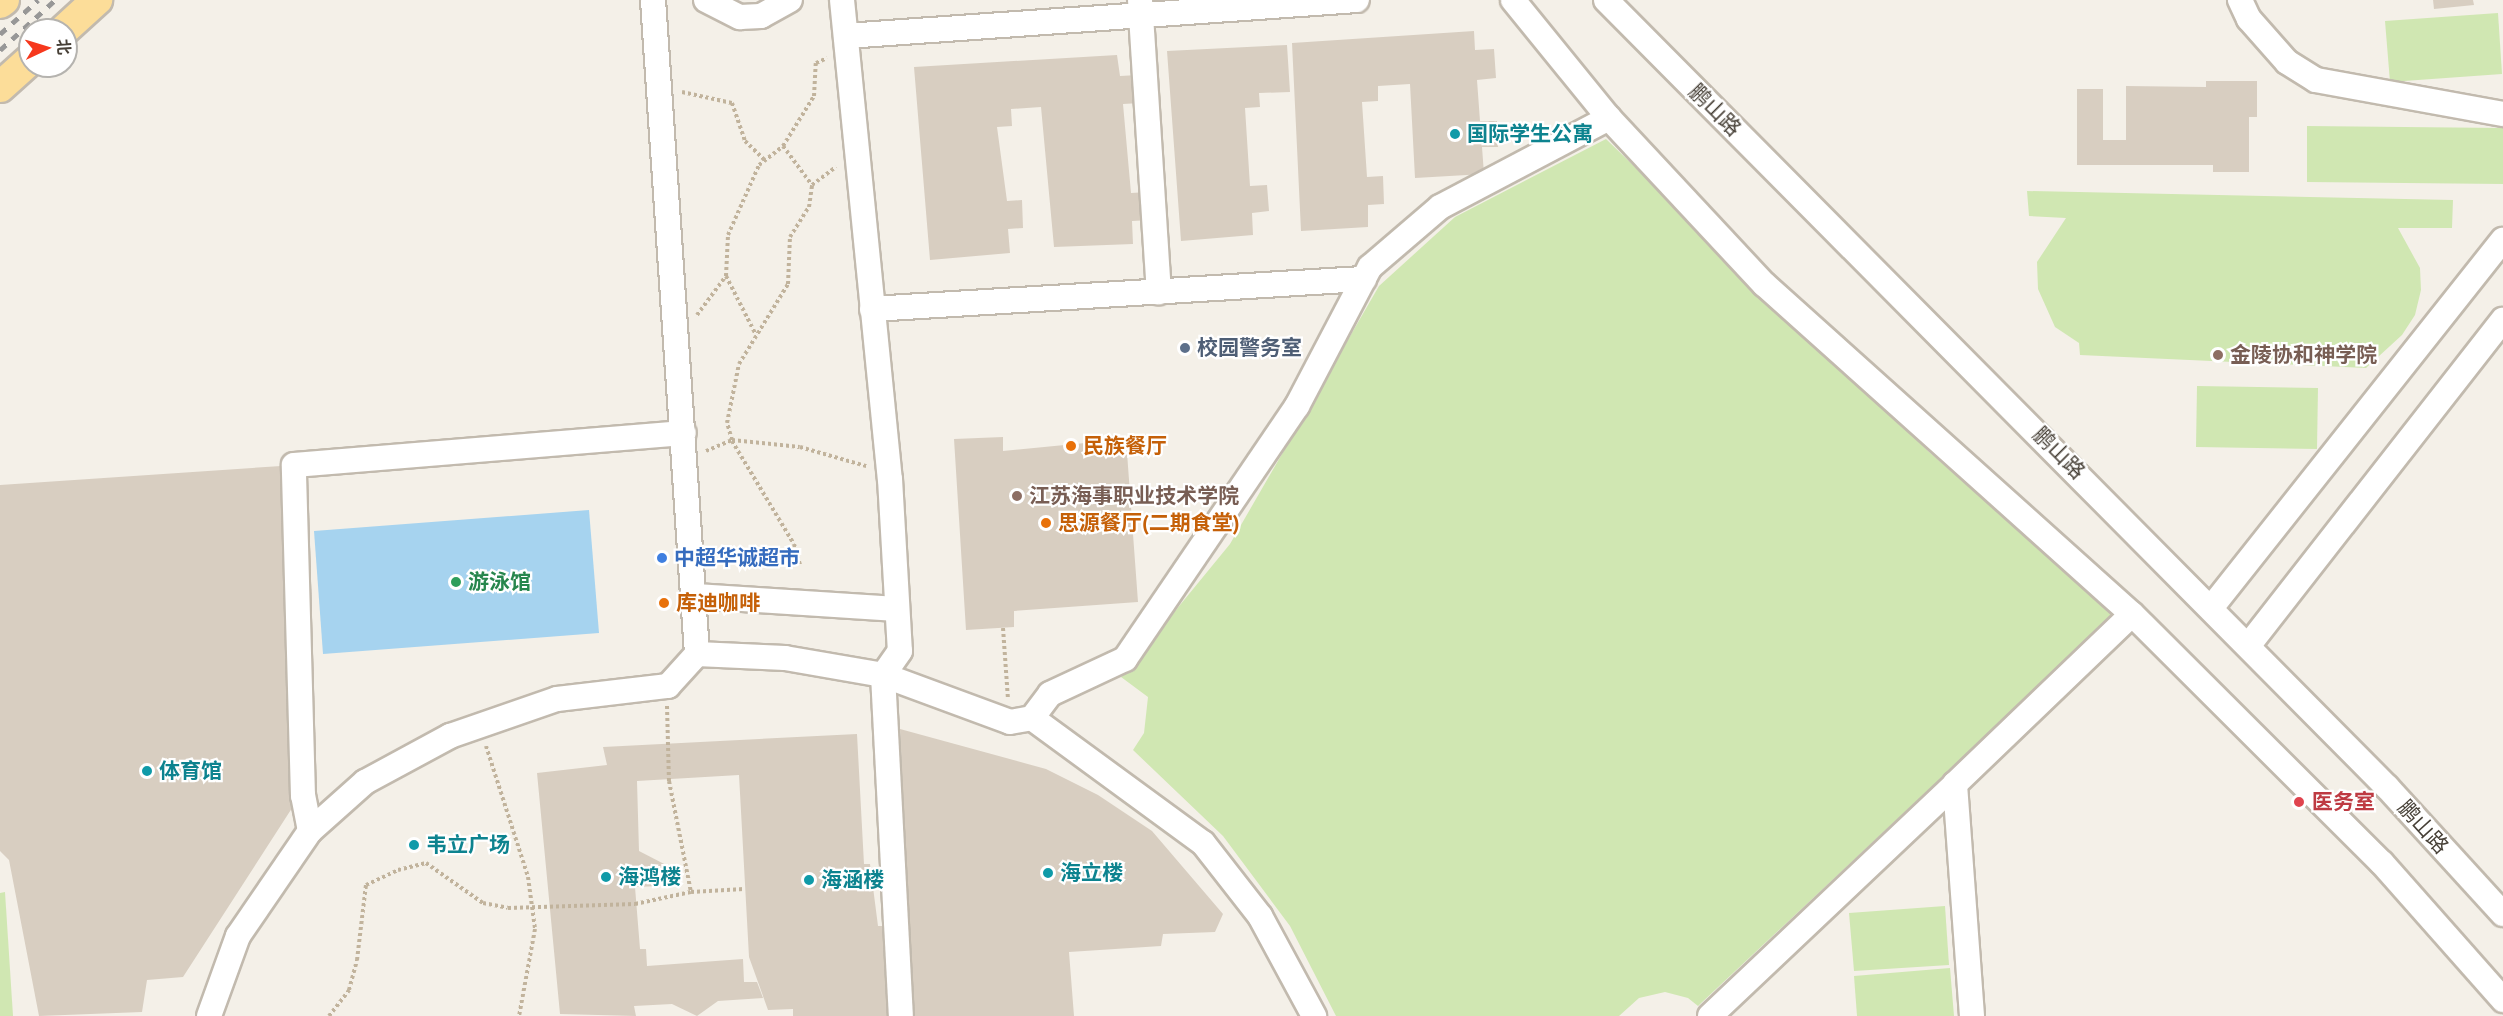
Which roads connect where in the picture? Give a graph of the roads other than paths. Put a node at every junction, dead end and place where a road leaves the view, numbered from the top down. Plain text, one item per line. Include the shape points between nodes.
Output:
1 (4, 0) edge
2 (97, 0) edge
3 (653, 0) edge
4 (706, 0) edge
5 (790, 0) edge
6 (842, 0) edge
7 (1357, 0) edge
8 (1513, 0) edge
9 (1606, 0) edge
10 (2240, 0) edge
11 (0, 3) edge
12 (1140, 8) edge
13 (77, 18) edge
14 (847, 42) junction
15 (18, 71) edge
16 (0, 87) edge
17 (2503, 114) edge
18 (1609, 118) junction
19 (2503, 240) edge
20 (1364, 279) junction
21 (1159, 291) junction
22 (873, 309) junction
23 (2503, 320) edge
24 (684, 433) junction
25 (696, 596) junction
26 (2211, 608) junction
27 (897, 609) junction
28 (2132, 614) junction
29 (2248, 646) junction
30 (697, 654) junction
31 (883, 675) junction
32 (1021, 720) junction
33 (1955, 784) junction
34 (310, 831) junction
35 (2503, 914) edge
36 (2503, 1000) edge
37 (209, 1016) edge
38 (901, 1016) edge
39 (1314, 1016) edge
40 (1710, 1016) edge
41 (1972, 1016) edge

1 - 11 main road
2 - 13 main road
3 - 24 street
4 - 5 street via 740,16 761,16
6 - 14 street
7 - 12 street
8 - 18 street
9 - 26 street, 鹏山路
10 - 17 street via 2249,19 2288,62 2316,81
12 - 14 street
12 - 21 street
14 - 22 street
15 - 16 main road
18 - 20 street via 1440,207
18 - 28 street via 1764,284
19 - 26 street
20 - 21 street
20 - 32 street via 1298,406 1125,659 1050,694
21 - 22 street
22 - 27 street
23 - 29 street
24 - 25 street
24 - 34 street via 294,465 303,796
25 - 27 street
25 - 30 street
26 - 29 street, 鹏山路
27 - 31 street via 900,651
28 - 33 street
28 - 36 street via 2382,863
29 - 35 street, 鹏山路
30 - 31 street via 785,658
30 - 34 street via 668,686 557,699 478,726 364,782
31 - 32 street
31 - 38 street
32 - 39 street via 1203,843 1260,916
33 - 40 street
33 - 41 street
34 - 37 street via 237,936

